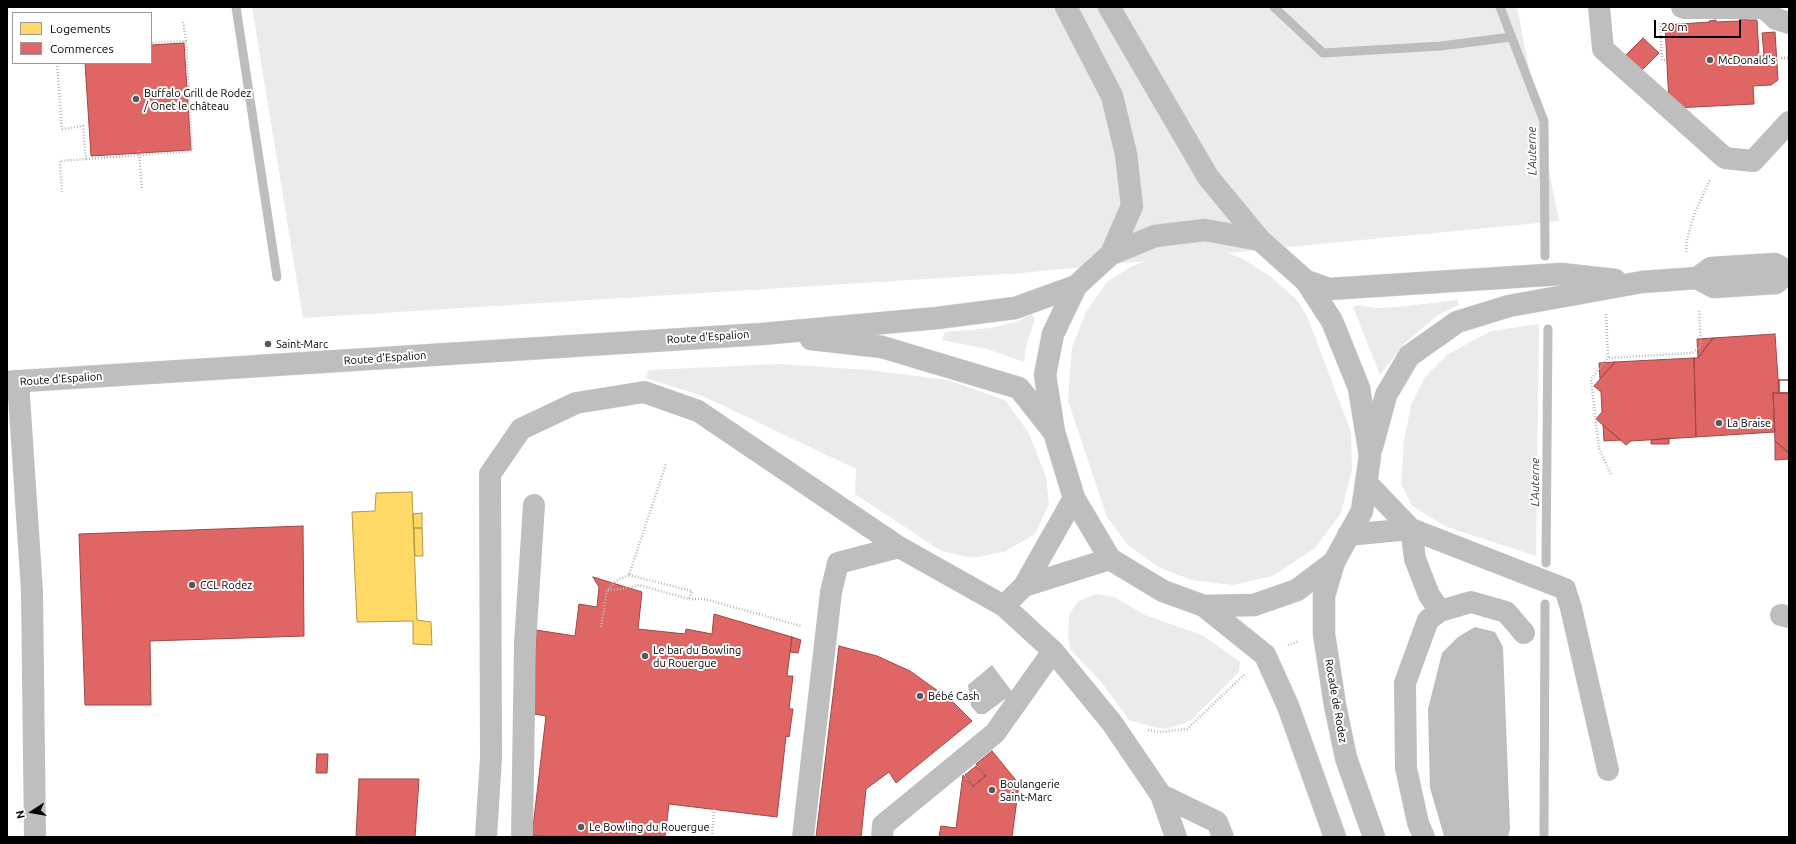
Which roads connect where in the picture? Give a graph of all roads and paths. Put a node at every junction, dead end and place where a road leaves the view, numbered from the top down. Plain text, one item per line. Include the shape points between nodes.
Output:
1 (1066, 7) edge
2 (1109, 7) edge
3 (1599, 7) edge
4 (1683, 8) edge
5 (182, 22) dead end
6 (1789, 22) edge
7 (186, 41) junction
8 (152, 43) edge
9 (1781, 58) dead end
10 (1789, 58) edge
11 (1666, 60) dead end
12 (57, 64) edge
13 (1789, 122) edge
14 (139, 151) dead end
15 (140, 155) junction
16 (1725, 158) junction
17 (86, 159) junction
18 (142, 190) dead end
19 (62, 192) dead end
20 (1260, 240) junction
21 (1112, 254) junction
22 (1788, 272) edge
23 (1690, 278) junction
24 (1306, 281) junction
25 (1642, 282) junction
26 (1076, 286) junction
27 (1699, 304) dead end
28 (1606, 312) dead end
29 (762, 334) junction
30 (1608, 358) junction
31 (12, 382) edge
32 (1054, 432) junction
33 (1370, 456) junction
34 (666, 464) dead end
35 (1611, 474) dead end
36 (1366, 482) junction
37 (1074, 498) junction
38 (534, 505) dead end
39 (1412, 529) junction
40 (1348, 535) junction
41 (899, 547) junction
42 (1110, 559) junction
43 (1334, 562) junction
44 (629, 575) junction
45 (1024, 586) junction
46 (607, 590) junction
47 (689, 599) junction
48 (1004, 606) junction
49 (1204, 606) junction
50 (1440, 611) junction
51 (601, 627) dead end
52 (826, 633) junction
53 (1324, 634) junction
54 (1524, 634) dead end
55 (1053, 651) junction
56 (1265, 655) junction
57 (1112, 723) junction
58 (1608, 770) dead end
59 (1161, 795) junction
60 (714, 809) dead end
61 (35, 837) edge
62 (486, 837) edge
63 (522, 837) edge
64 (712, 837) edge
65 (803, 837) edge
66 (882, 837) edge
67 (1176, 837) edge
68 (1223, 837) edge
69 (1335, 837) edge
70 (1374, 837) edge
71 (1424, 837) edge

1 - 21 main road via 1112,96 1126,154 1132,206
2 - 20 main road via 1208,177
3 - 16 main road via 1603,49
4 - 6 main road via 1764,8 1776,19
4 - 11 path via 1678,20 1660,22 1662,60
5 - 7 path
7 - 8 path
7 - 15 path via 192,151
9 - 10 path
12 - 17 path via 62,129 83,126
13 - 16 main road via 1753,162
14 - 15 path
15 - 17 path
15 - 18 path
16 - 23 path via 1708,183 1687,239
17 - 19 path via 60,161
20 - 21 main road via 1204,230 1155,236
20 - 24 main road
21 - 26 main road
22 - 23 main road via 1776,283 1714,287
23 - 25 main road
24 - 25 main road via 1329,289 1561,274
24 - 33 main road via 1332,320 1359,388
25 - 33 main road via 1509,306 1457,322 1409,356 1386,394
26 - 29 main road, Route d'Espalion via 1015,308
26 - 32 main road via 1053,334 1045,375
27 - 30 path via 1701,346 1692,353
28 - 30 path
29 - 31 main road, Route d'Espalion
29 - 32 main road, Route d'Espalion via 882,347 1019,388
30 - 35 path via 1591,379 1599,449
31 - 61 main road via 32,591
32 - 37 main road
33 - 36 main road
34 - 44 path
36 - 39 main road
36 - 40 main road via 1362,511
37 - 42 main road
37 - 45 main road
38 - 63 main road via 525,643
39 - 40 main road
39 - 50 main road via 1415,559 1429,595
39 - 58 main road via 1565,589
40 - 43 main road
41 - 48 main road
41 - 52 main road via 838,563
41 - 62 main road via 698,411 644,392 576,403 521,429 490,474 491,757
42 - 45 main road
42 - 49 main road via 1163,591
43 - 49 main road via 1298,590 1254,605
43 - 53 main road, Rocade de Rodez via 1324,596
44 - 46 path via 616,581
44 - 47 path via 692,591
45 - 48 main road
46 - 47 path via 639,584
46 - 51 path
47 - 52 path via 704,599
48 - 55 main road
49 - 56 main road
50 - 54 main road via 1471,602 1506,612
50 - 71 main road via 1428,620 1405,683 1406,768 1418,823
52 - 65 main road
53 - 56 path via 1294,642
53 - 70 main road, Rocade de Rodez via 1346,758
55 - 57 main road
55 - 66 main road via 995,734 883,825
56 - 57 path via 1187,729 1160,732
56 - 69 main road via 1288,706
57 - 59 main road
59 - 67 main road
59 - 68 main road via 1217,822
60 - 64 path

